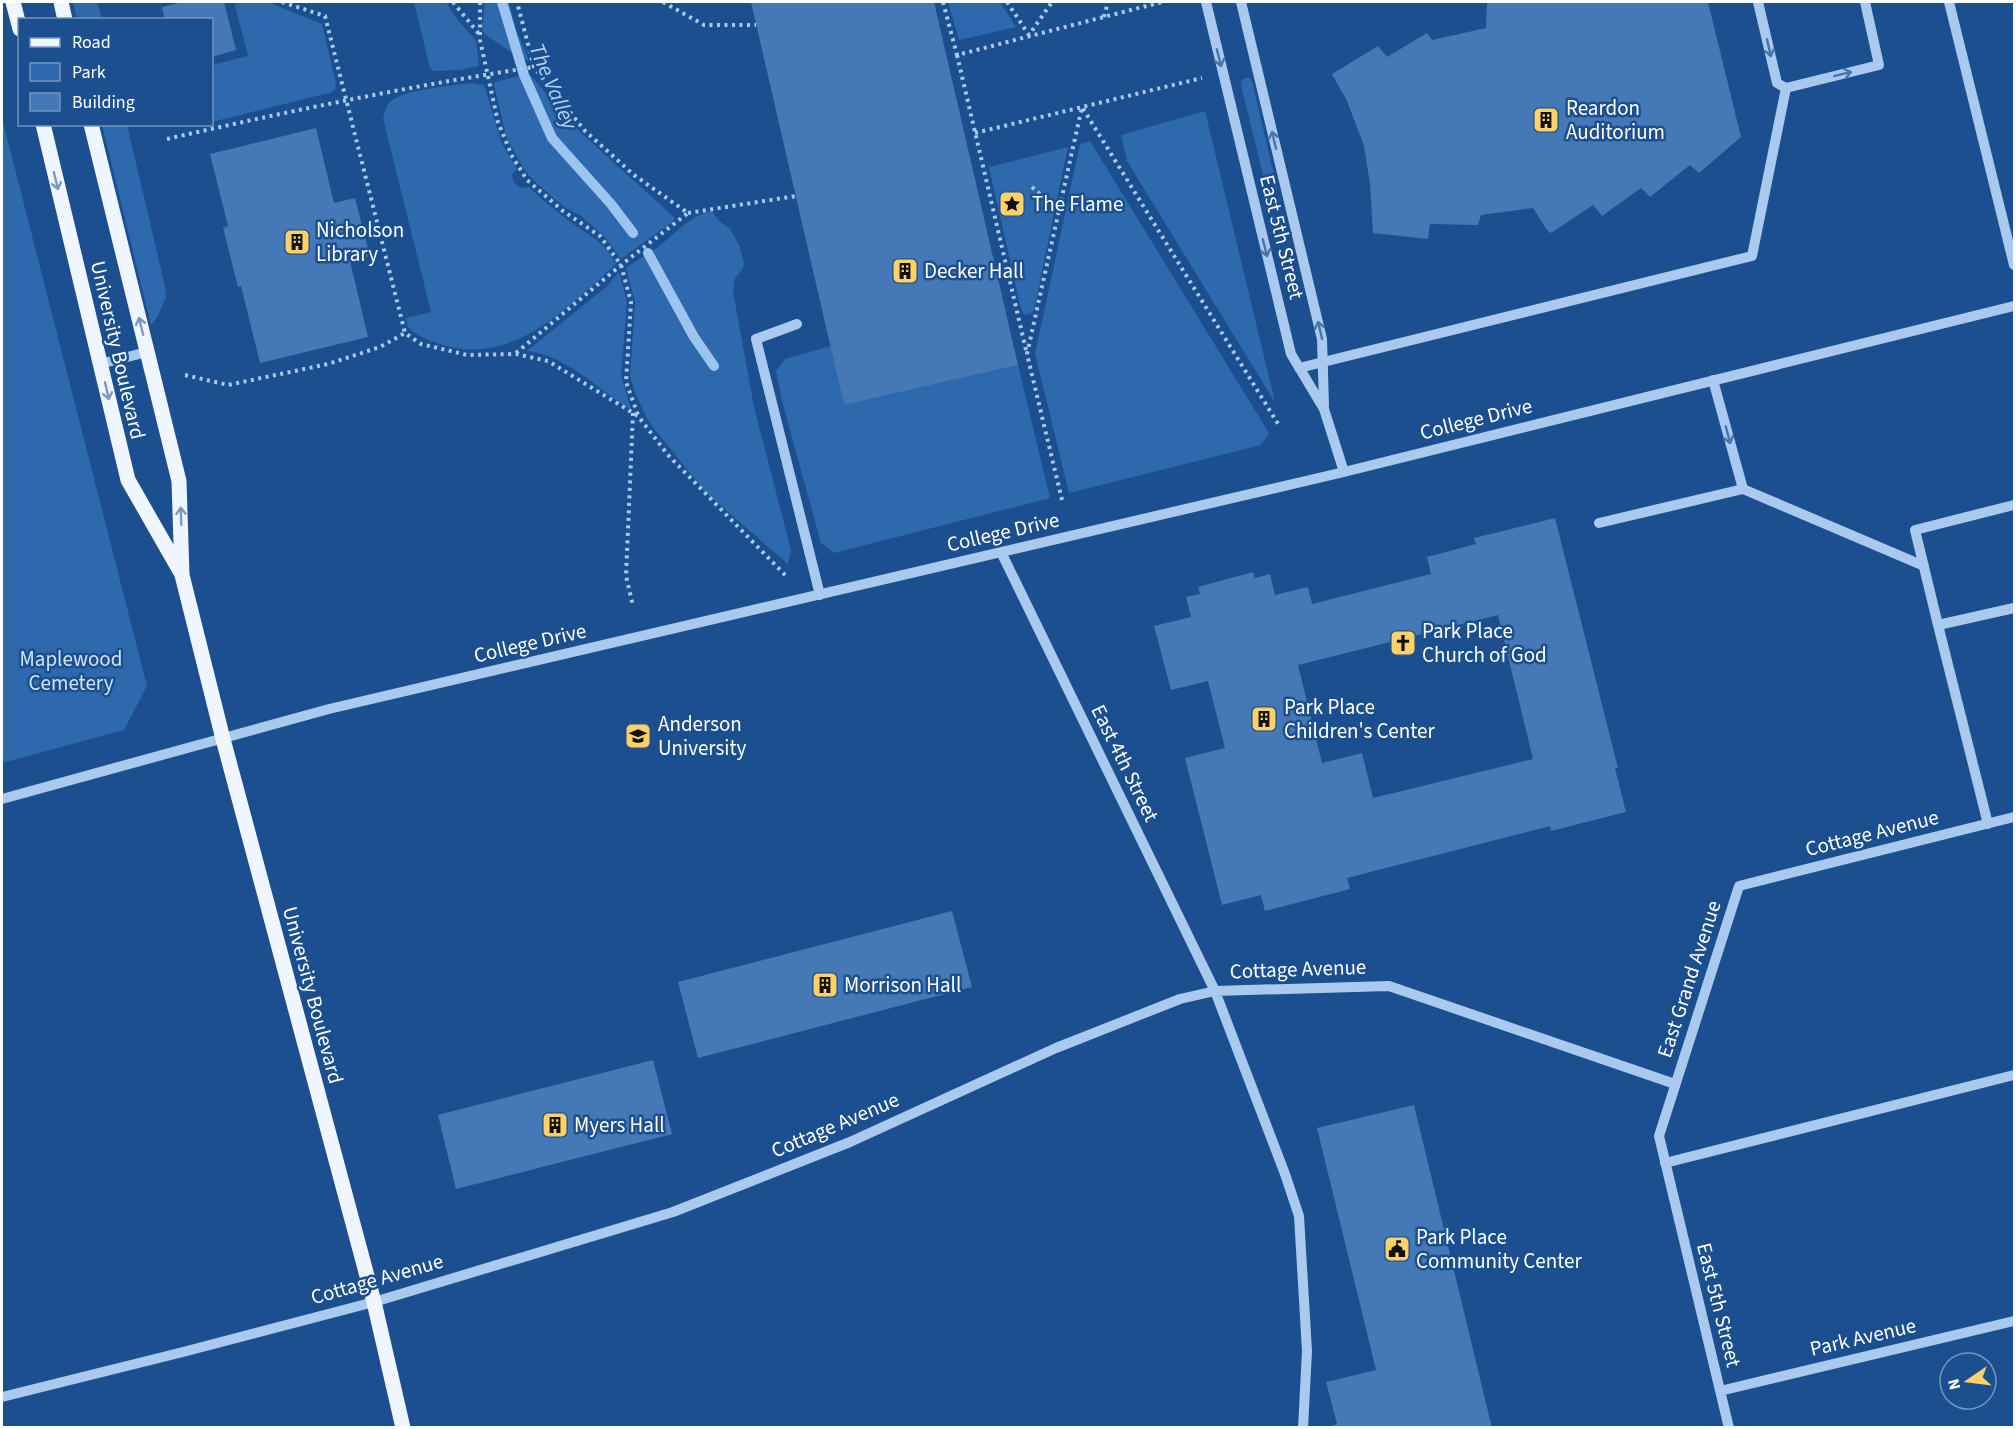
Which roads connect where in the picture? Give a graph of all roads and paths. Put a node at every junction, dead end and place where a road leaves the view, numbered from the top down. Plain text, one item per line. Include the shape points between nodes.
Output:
1 (13, 2) edge
2 (61, 2) edge
3 (282, 2) edge
4 (453, 2) edge
5 (480, 2) edge
6 (517, 2) edge
7 (663, 2) edge
8 (943, 2) edge
9 (1007, 2) edge
10 (1052, 2) edge
11 (1108, 2) edge
12 (1162, 2) edge
13 (1206, 2) edge
14 (1241, 2) edge
15 (1758, 2) edge
16 (1865, 2) edge
17 (1949, 2) edge
18 (1104, 17) junction
19 (65, 18) edge
20 (18, 21) edge
21 (756, 25) dead end
22 (479, 34) junction
23 (957, 55) junction
24 (534, 67) junction
25 (487, 74) junction
26 (1203, 77) dead end
27 (1786, 88) junction
28 (346, 101) junction
29 (1082, 107) junction
30 (43, 126) edge
31 (91, 126) edge
32 (975, 133) junction
33 (167, 139) dead end
34 (1032, 187) dead end
35 (796, 196) dead end
36 (1060, 205) junction
37 (688, 213) junction
38 (2014, 264) edge
39 (621, 265) junction
40 (2014, 306) edge
41 (797, 324) dead end
42 (405, 333) junction
43 (147, 352) junction
44 (516, 354) junction
45 (1026, 354) junction
46 (1322, 362) junction
47 (100, 364) junction
48 (1299, 368) junction
49 (185, 375) dead end
50 (1713, 380) junction
51 (1324, 409) junction
52 (633, 412) junction
53 (638, 416) junction
54 (1280, 427) dead end
55 (1344, 472) junction
56 (1743, 489) junction
57 (1062, 500) dead end
58 (2014, 505) edge
59 (1599, 523) dead end
60 (1001, 552) junction
61 (1924, 566) junction
62 (182, 575) junction
63 (790, 581) dead end
64 (820, 595) junction
65 (633, 606) dead end
66 (2014, 608) edge
67 (1938, 625) junction
68 (224, 739) junction
69 (2, 799) edge
70 (2014, 817) edge
71 (1988, 824) junction
72 (1739, 886) joint
73 (1215, 991) junction
74 (2014, 1075) edge
75 (1676, 1084) junction
76 (1665, 1163) junction
77 (374, 1302) junction
78 (2014, 1322) edge
79 (1720, 1391) junction
80 (2, 1397) edge
81 (403, 1428) edge
82 (1303, 1428) edge
83 (1729, 1428) edge

1 - 20 main road
2 - 19 main road
3 - 28 path via 325,16
4 - 22 path
5 - 22 path
6 - 24 path
7 - 21 path via 705,26
8 - 23 path
9 - 10 path via 1029,35
11 - 18 path
12 - 18 path
13 -> 48 street, East 5th Street via 1291,354
46 -> 14 street via 1322,339
15 -> 27 street via 1777,83
27 -> 16 street via 1879,66
17 - 38 street
18 - 23 path
22 - 25 path
23 - 32 path
24 - 25 path
24 - 37 path via 585,131 634,175
25 - 28 path
25 - 39 path via 498,122 527,180 562,211 600,236
26 - 29 path
27 - 46 street via 1752,256
28 - 33 path
28 - 42 path
29 - 32 path
29 - 36 path
29 - 54 path
30 -> 47 main road, University Boulevard
43 -> 31 main road, University Boulevard
32 - 45 path
34 - 36 path via 1050,203
35 - 37 path
36 - 45 path
37 - 39 path
39 - 44 path
39 - 53 path via 631,302 626,382
40 - 50 street, College Drive
41 - 64 street via 756,339
42 - 44 path via 421,344 467,355
42 - 49 path via 380,347 328,364 228,385
43 - 47 street
62 -> 43 main road, University Boulevard via 179,481
44 - 52 path via 548,361
45 - 57 path
46 - 48 street
46 - 51 street
47 -> 62 main road, University Boulevard via 128,480
48 - 51 street, East 5th Street
50 - 55 street, College Drive
50 -> 56 street
51 - 55 street, East 5th Street
52 - 53 path
52 - 65 path via 626,576
53 - 63 path via 668,454
55 - 60 street, College Drive
56 - 59 street
56 - 61 street
58 - 61 street via 1915,530
60 - 64 street, College Drive
60 - 73 street, East 4th Street
61 - 67 street
62 - 68 main road, University Boulevard
64 - 68 street, College Drive via 329,709
66 - 67 street
67 - 71 street
68 - 69 street, College Drive
68 - 77 main road, University Boulevard
70 - 71 street, Cottage Avenue
71 - 72 street, Cottage Avenue
72 - 75 street, East Grand Avenue
73 - 75 street, Cottage Avenue via 1389,986
73 - 77 street, Cottage Avenue via 1180,999 1056,1048 850,1142 673,1212
73 - 82 street, East 4th Street via 1299,1216 1307,1351
74 - 76 street
75 - 76 street, East Grand Avenue via 1659,1137
76 - 79 street, East 5th Street
77 - 80 street, Cottage Avenue
77 - 81 main road, University Boulevard
78 - 79 street, Park Avenue
79 - 83 street, East 5th Street

